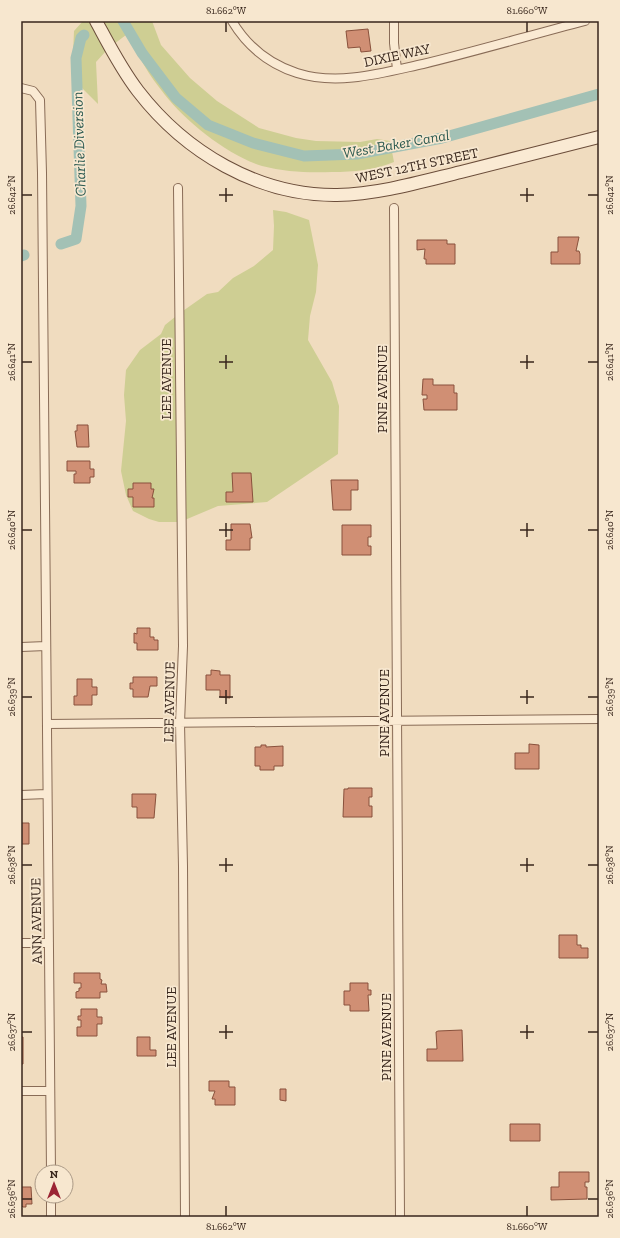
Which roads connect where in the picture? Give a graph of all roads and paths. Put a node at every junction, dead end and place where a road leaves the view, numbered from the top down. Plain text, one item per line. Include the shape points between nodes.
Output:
1 (96, 21) edge
2 (232, 21) edge
3 (394, 21) edge
4 (584, 21) edge
5 (397, 69) junction
6 (21, 88) edge
7 (599, 137) edge
8 (178, 188) dead end
9 (394, 208) dead end
10 (46, 646) junction
11 (21, 647) edge
12 (599, 719) edge
13 (398, 721) junction
14 (180, 723) junction
15 (47, 724) junction
16 (47, 794) junction
17 (21, 795) edge
18 (21, 943) edge
19 (48, 943) junction
20 (21, 1091) edge
21 (50, 1091) junction
22 (51, 1164) edge
23 (51, 1204) edge
24 (51, 1217) edge
25 (185, 1217) edge
26 (400, 1217) edge

1 - 7 street, WEST 12TH STREET via 137,90 179,135 230,169 259,181 295,191 335,195 386,190
2 - 5 street, DIXIE WAY via 248,42 266,58 296,73 318,78 349,78
3 - 5 street
4 - 5 street, DIXIE WAY
6 - 10 street, ANN AVENUE via 33,91 40,100
8 - 14 street, LEE AVENUE via 183,646
9 - 13 street, PINE AVENUE
10 - 11 street
10 - 15 street, ANN AVENUE
12 - 13 street
13 - 14 street
13 - 26 street, PINE AVENUE
14 - 15 street
14 - 25 street, LEE AVENUE
15 - 16 street, ANN AVENUE
16 - 17 street
16 - 19 street, ANN AVENUE
18 - 19 street
19 - 21 street, ANN AVENUE
20 - 21 street
21 - 22 street, ANN AVENUE
23 - 24 street

